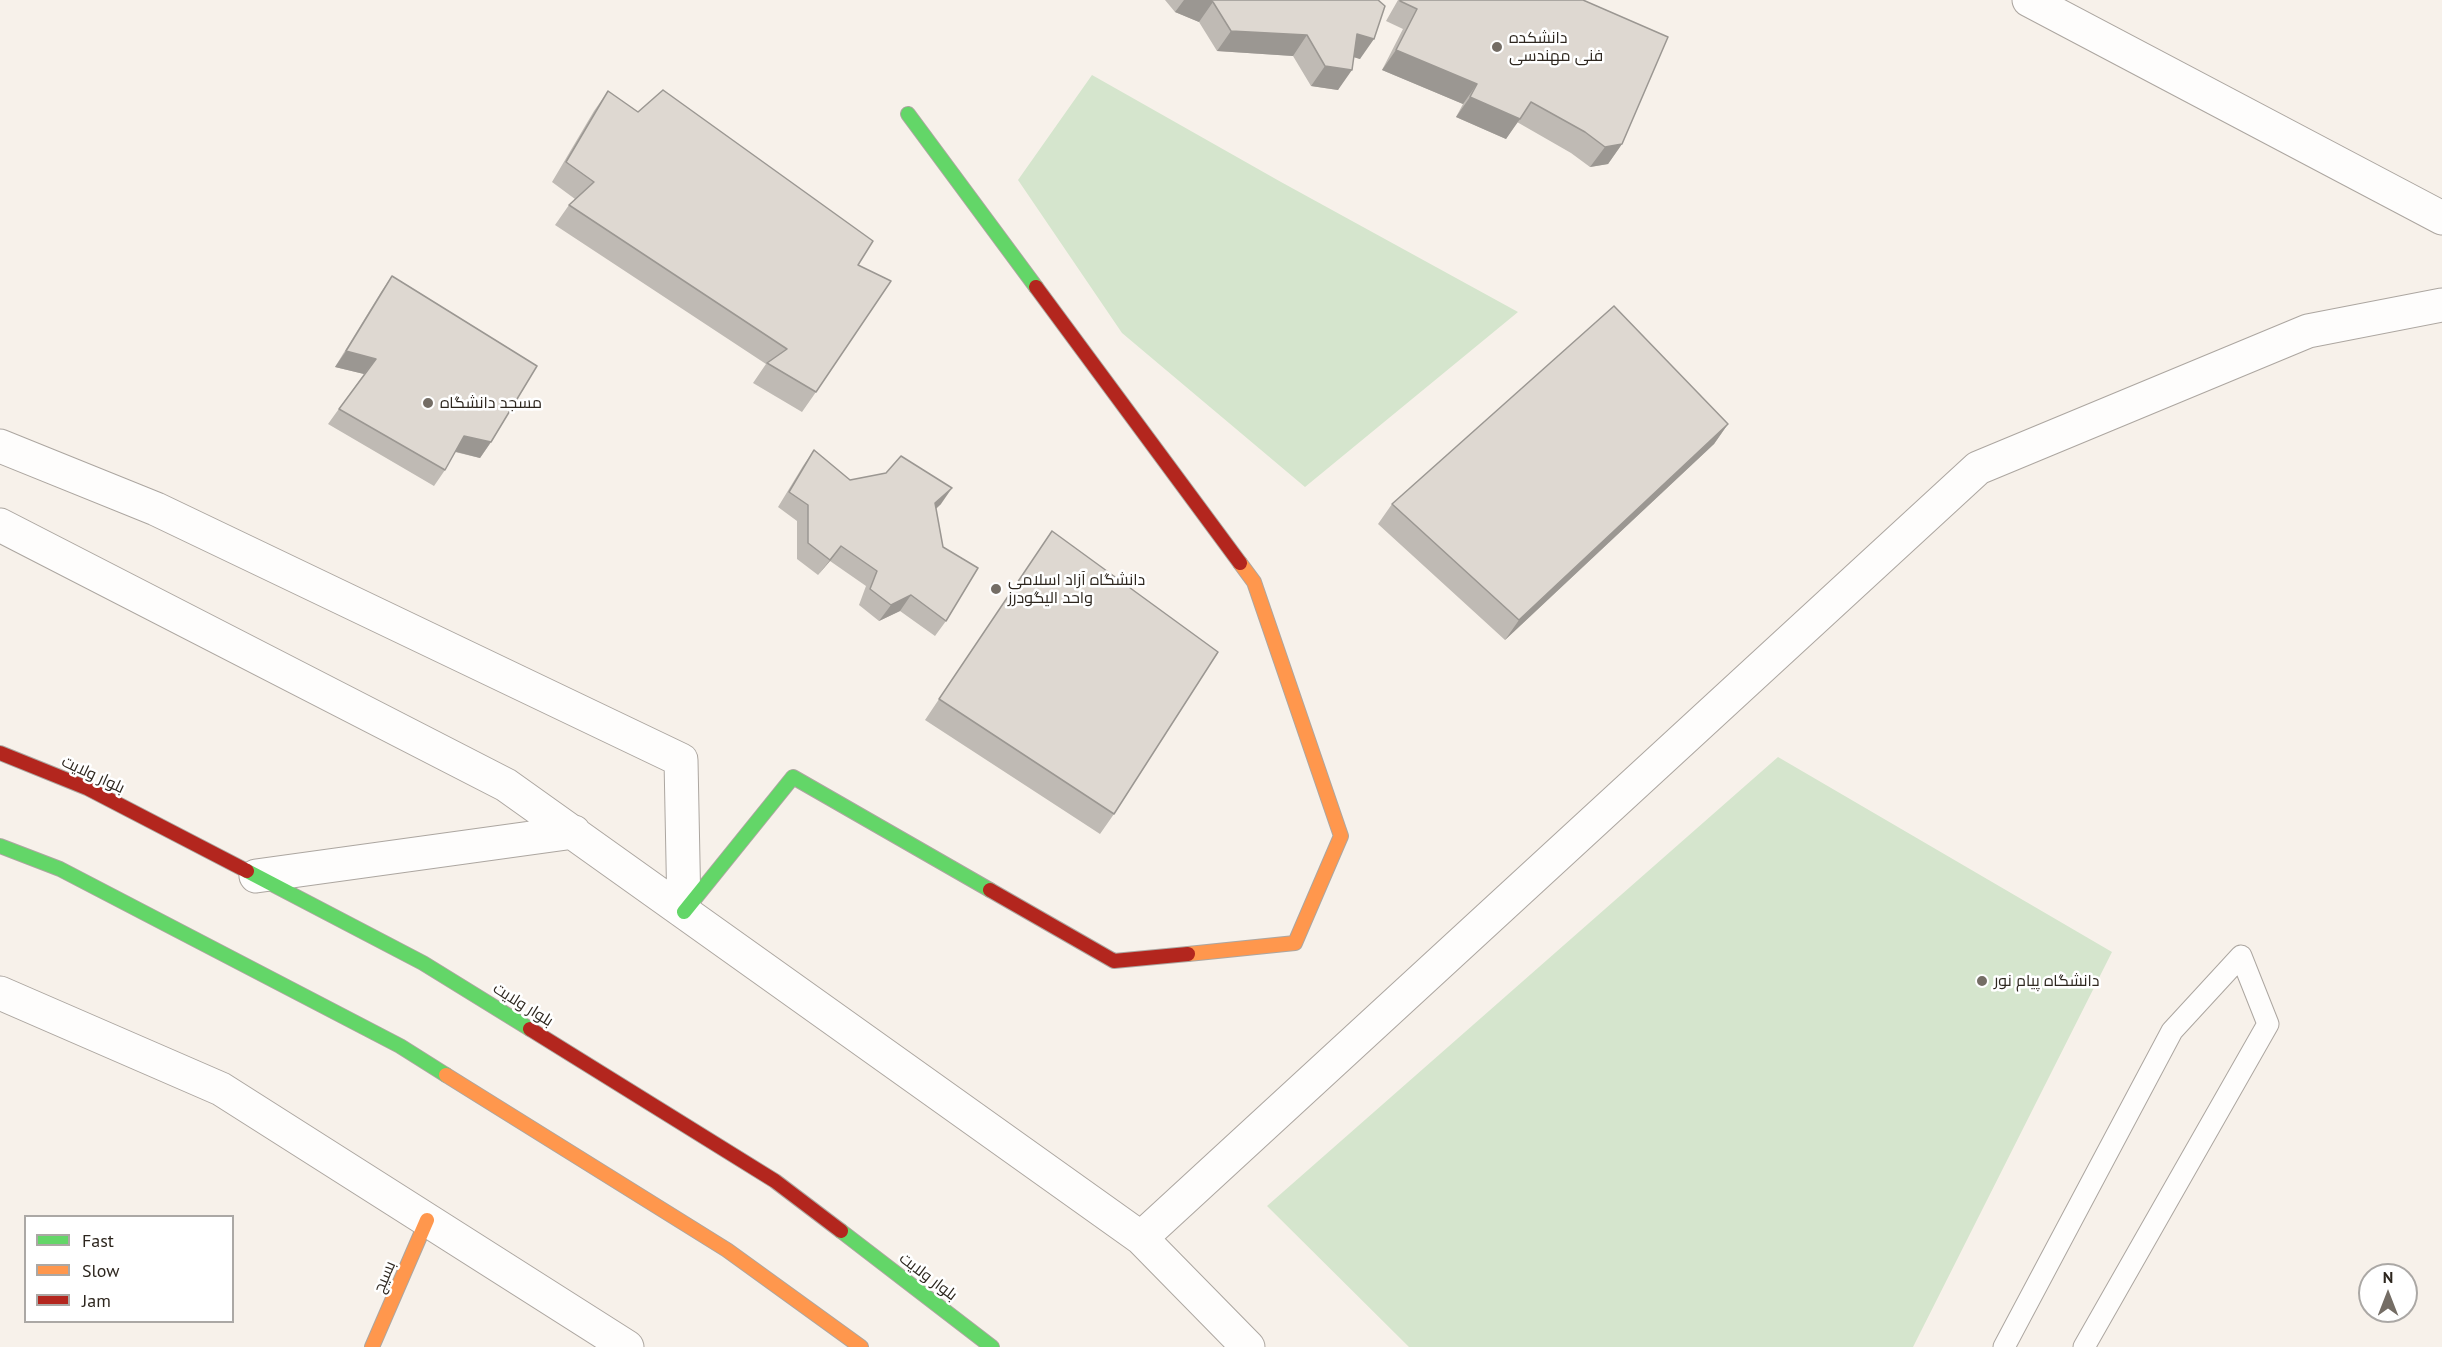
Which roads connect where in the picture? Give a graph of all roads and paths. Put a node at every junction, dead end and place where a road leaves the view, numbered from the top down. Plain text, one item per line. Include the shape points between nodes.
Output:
1 (2029, 0) edge
2 (908, 114) dead end
3 (2442, 218) edge
4 (2442, 305) edge
5 (0, 446) edge
6 (0, 525) edge
7 (0, 753) edge
8 (574, 832) junction
9 (0, 846) edge
10 (256, 876) junction
11 (684, 912) junction
12 (0, 993) edge
13 (427, 1220) junction
14 (1141, 1238) junction
15 (372, 1347) edge
16 (627, 1347) edge
17 (861, 1347) edge
18 (992, 1347) edge
19 (1248, 1347) edge
20 (2004, 1347) edge
21 (2084, 1347) edge

1 - 3 street
2 - 11 main road via 1254,582 1341,836 1294,943 1114,961 793,777
4 - 14 street via 2308,331 1978,468
5 - 11 street via 156,509 681,760
6 - 8 street via 506,785
7 - 10 main road, بلوار ولایت via 87,788
8 - 10 street
8 - 11 street
9 - 17 main road via 60,869 400,1046 727,1250
10 - 18 main road, بلوار ولایت via 423,963 775,1181
11 - 14 street
12 - 13 street via 221,1089
13 - 15 main road, بسیج
13 - 16 street
14 - 19 street
20 - 21 lane via 2172,1031 2241,956 2268,1024

